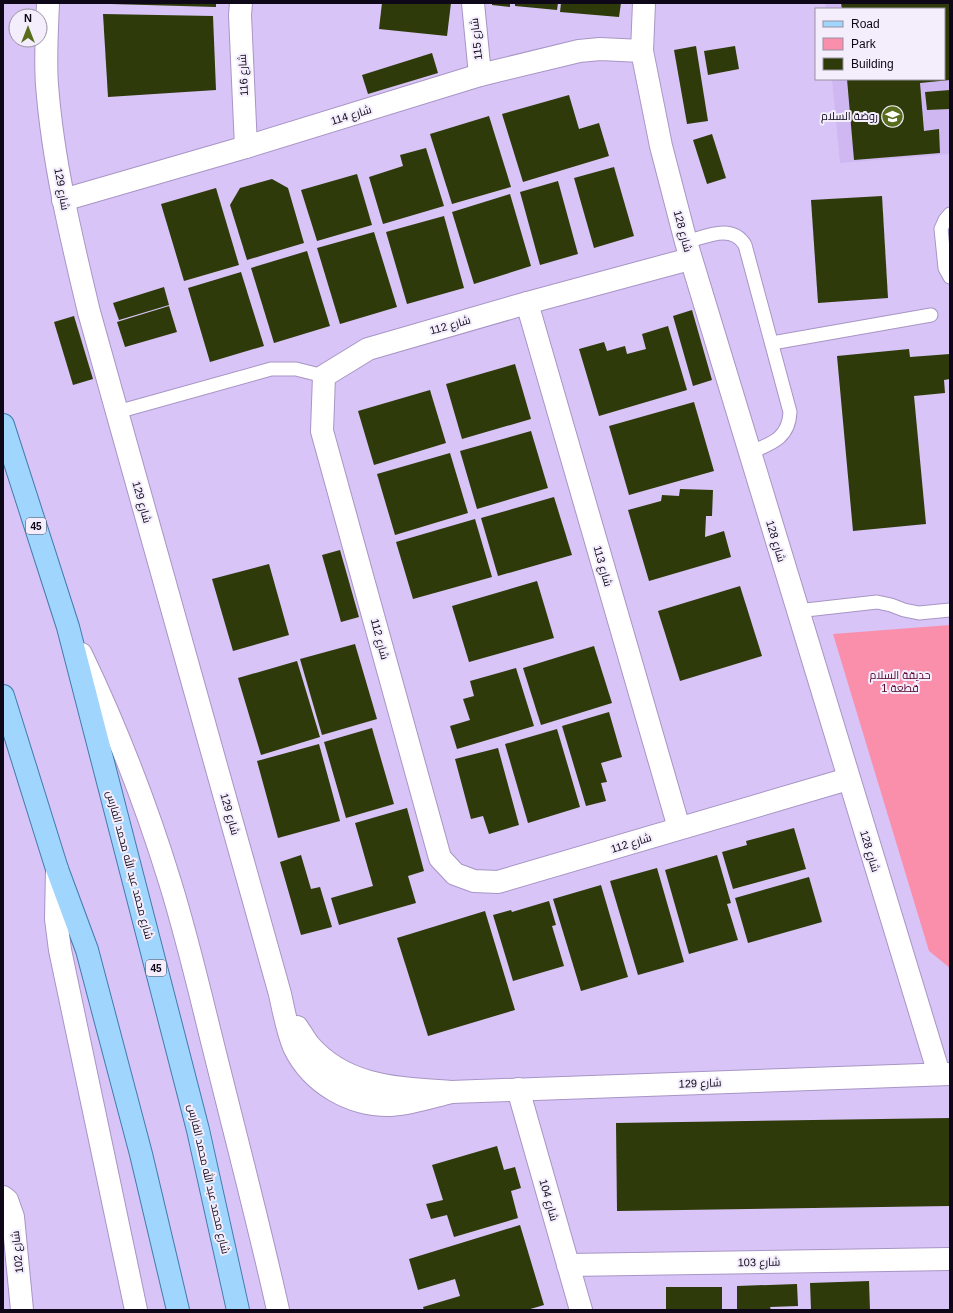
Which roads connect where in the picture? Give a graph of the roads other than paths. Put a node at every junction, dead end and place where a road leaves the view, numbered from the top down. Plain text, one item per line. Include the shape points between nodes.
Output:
1 (48, 3) edge
2 (241, 3) edge
3 (473, 3) edge
4 (644, 3) edge
5 (642, 50) junction
6 (480, 75) junction
7 (246, 147) junction
8 (63, 200) junction
9 (950, 214) edge
10 (688, 250) junction
11 (950, 277) edge
12 (528, 303) junction
13 (931, 315) dead end
14 (772, 343) junction
15 (324, 376) junction
16 (117, 412) junction
17 (3, 425) edge
18 (749, 453) junction
19 (950, 610) edge
20 (797, 611) junction
21 (68, 627) junction
22 (3, 696) edge
23 (848, 779) junction
24 (679, 828) junction
25 (57, 869) junction
26 (944, 1074) edge
27 (518, 1089) junction
28 (3, 1197) edge
29 (950, 1259) edge
30 (568, 1265) junction
31 (22, 1310) edge
32 (136, 1310) edge
33 (178, 1310) edge
34 (238, 1310) edge
35 (278, 1310) edge
36 (581, 1310) edge

1 - 8 street, شارع 129 via 47,85
2 - 7 street, شارع 116
3 - 6 street, شارع 115
4 - 5 street, شارع 128
5 - 6 street, شارع 114 via 579,51
5 - 10 street, شارع 128 via 661,146
6 - 7 street, شارع 114
7 - 8 street, شارع 114
8 - 16 street, شارع 129 via 89,312
9 - 11 lane via 941,229 945,268
10 - 12 street, شارع 112
10 - 14 lane via 722,233 729,232 742,238
10 - 18 street, شارع 128
12 - 15 street, شارع 112 via 368,349
12 - 24 street, شارع 113
13 - 14 lane
14 - 18 lane via 789,405 790,419 780,438
15 - 16 lane via 296,369 271,369
15 - 24 street, شارع 112 via 322,431 440,858 455,874 474,881 498,882
16 - 27 street, شارع 129 via 280,994 288,1031 295,1048 315,1076 344,1096 359,1101 392,1105 451,1092
17 - 21 main road, شارع محمد عبد الله محمد الفارس / 45
18 - 20 street, شارع 128
19 - 20 lane via 918,613 877,602
20 - 23 street, شارع 128
21 - 34 main road, شارع محمد عبد الله محمد الفارس / 45 via 198,1130
21 - 35 street via 133,776 170,882 186,935
22 - 25 main road
23 - 24 street, شارع 112
23 - 26 street, شارع 128
25 - 32 street via 56,919 60,950
25 - 33 main road via 87,950 101,999
26 - 27 street, شارع 129
27 - 30 street, شارع 104
28 - 31 street, شارع 102 via 7,1200 13,1217
29 - 30 street, شارع 103
30 - 36 street, شارع 104

